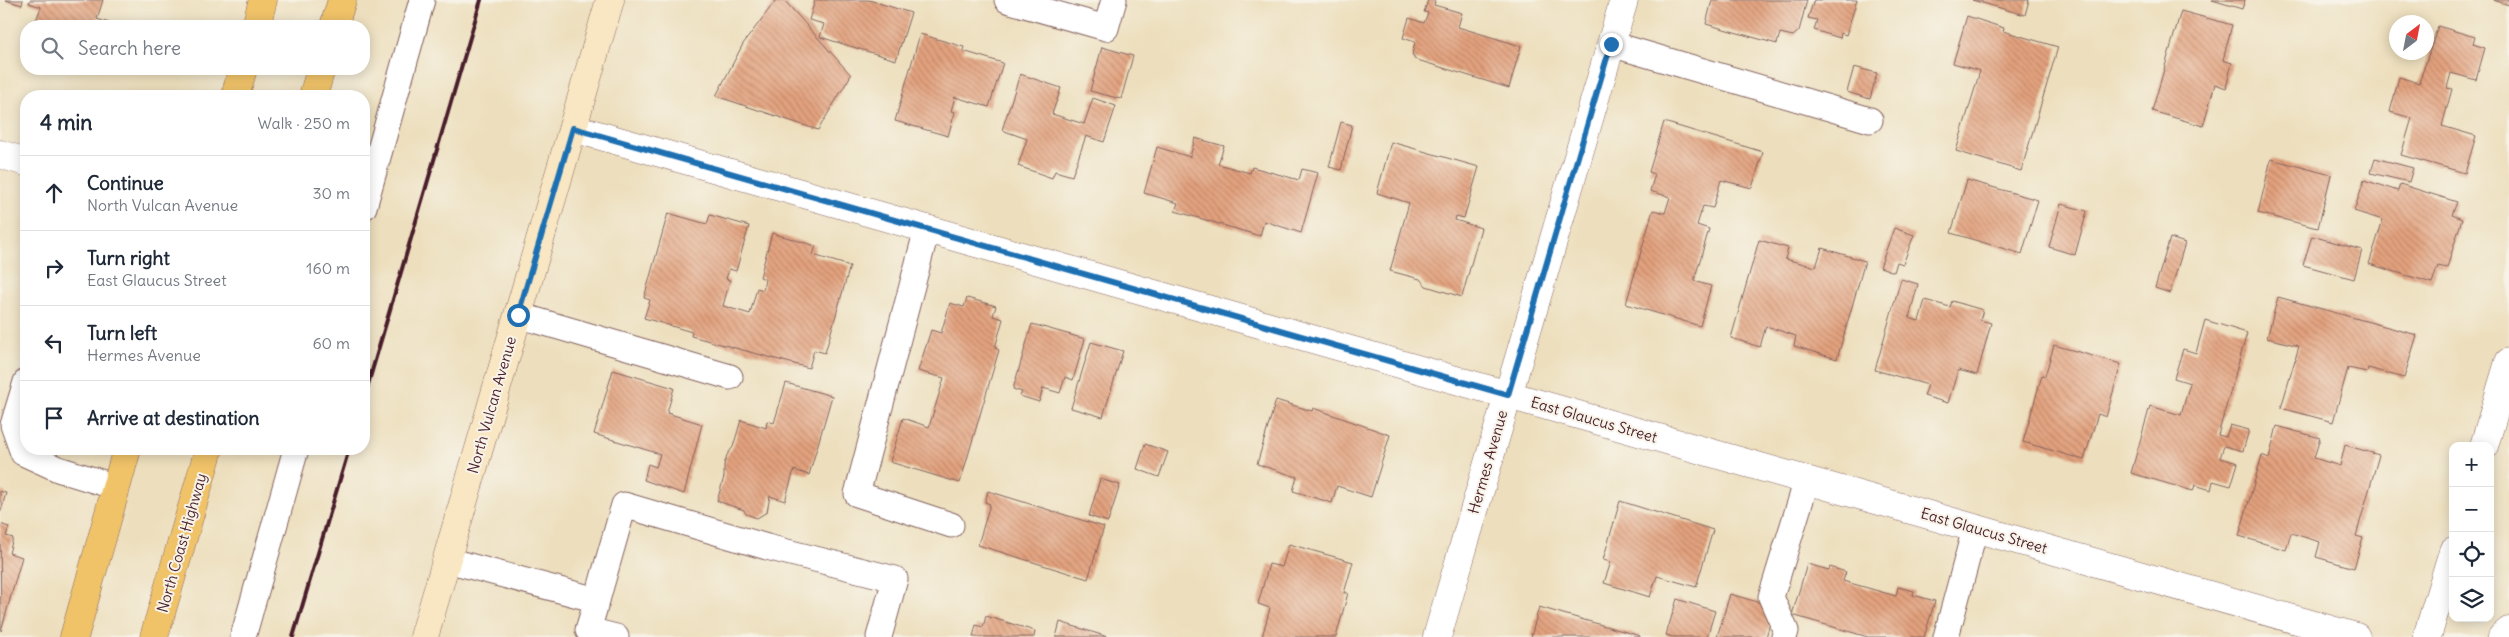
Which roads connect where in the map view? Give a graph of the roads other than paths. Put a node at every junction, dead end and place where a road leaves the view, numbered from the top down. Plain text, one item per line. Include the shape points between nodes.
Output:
1 (264, 0) edge
2 (342, 0) edge
3 (422, 0) edge
4 (610, 0) edge
5 (1007, 0) edge
6 (1114, 0) edge
7 (1624, 0) edge
8 (258, 20) edge
9 (336, 20) edge
10 (1611, 44) junction
11 (241, 75) edge
12 (320, 75) edge
13 (237, 90) edge
14 (315, 90) edge
15 (1870, 120) dead end
16 (573, 128) junction
17 (0, 154) edge
18 (20, 160) edge
19 (370, 186) edge
20 (927, 229) junction
21 (518, 315) junction
22 (2509, 362) edge
23 (730, 377) dead end
24 (1508, 395) junction
25 (20, 402) edge
26 (2485, 442) edge
27 (20, 445) edge
28 (27, 455) edge
29 (125, 455) edge
30 (207, 455) edge
31 (294, 455) edge
32 (1807, 480) junction
33 (116, 487) junction
34 (951, 525) dead end
35 (1975, 529) junction
36 (446, 560) junction
37 (2449, 564) edge
38 (597, 600) junction
39 (2509, 631) edge
40 (74, 637) edge
41 (154, 637) edge
42 (243, 637) edge
43 (424, 637) edge
44 (616, 637) edge
45 (879, 637) edge
46 (1437, 637) edge
47 (1784, 637) edge
48 (1946, 637) edge
49 (2356, 637) edge
50 (2427, 637) edge
51 (2502, 637) edge

1 - 8 main road
2 - 9 main road
3 - 19 lane
4 - 16 main road, North Vulcan Avenue
5 - 6 lane via 1106,28
7 - 10 street, Hermes Avenue
10 - 15 lane
10 - 24 street, Hermes Avenue
11 - 13 main road
12 - 14 main road
16 - 20 street, East Glaucus Street
16 - 21 main road, North Vulcan Avenue
17 - 18 street
20 - 24 street, East Glaucus Street
20 - 34 lane via 857,494
21 - 23 lane
21 - 36 main road, North Vulcan Avenue
22 - 26 street
24 - 32 street, East Glaucus Street
24 - 46 street, Hermes Avenue
25 - 27 lane via 13,425
28 - 33 lane via 58,469
29 - 33 main road
30 - 41 main road, North Coast Highway
31 - 42 lane
32 - 35 street, East Glaucus Street
32 - 47 lane via 1771,597 1786,631
33 - 40 main road
35 - 48 lane
35 - 49 street, East Glaucus Street
36 - 38 lane
36 - 43 main road, North Vulcan Avenue
37 - 50 street
38 - 44 lane via 588,630
38 - 45 lane via 624,505 895,579
39 - 51 street

